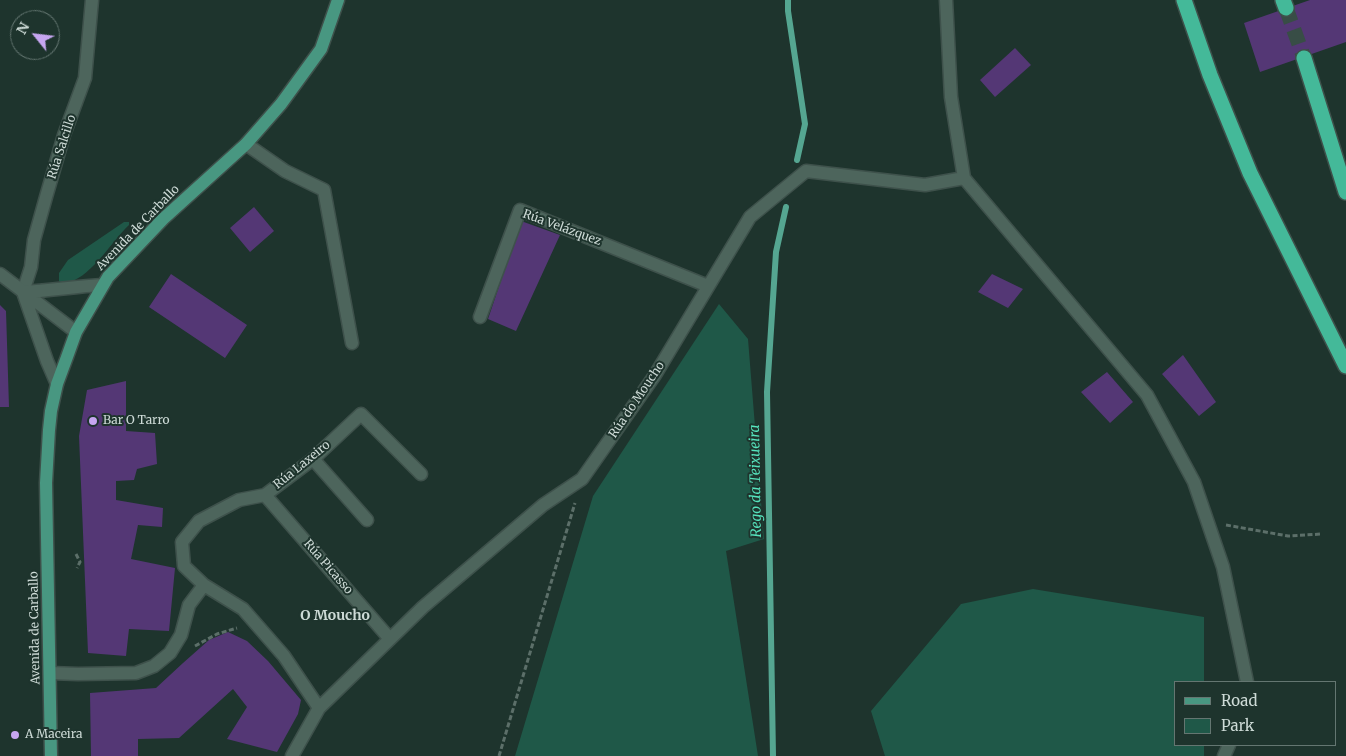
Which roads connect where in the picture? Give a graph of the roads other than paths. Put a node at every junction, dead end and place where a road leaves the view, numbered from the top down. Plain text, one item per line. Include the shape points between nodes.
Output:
1 (92, 0) edge
2 (338, 0) edge
3 (946, 0) edge
4 (1184, 0) edge
5 (1304, 58) tunnel mouth
6 (246, 144) junction
7 (964, 178) junction
8 (1346, 192) edge
9 (0, 274) edge
10 (103, 285) junction
11 (708, 286) junction
12 (23, 292) junction
13 (480, 317) dead end
14 (76, 332) junction
15 (352, 343) dead end
16 (1346, 366) edge
17 (57, 384) junction
18 (312, 458) junction
19 (421, 474) dead end
20 (265, 495) junction
21 (367, 520) dead end
22 (204, 585) junction
23 (390, 639) junction
24 (50, 672) junction
25 (1247, 681) edge
26 (319, 708) junction
27 (51, 756) edge
28 (292, 756) edge

1 - 12 street, Rúa Salcillo via 86,78 64,135
2 - 6 main road, Avenida de Carballo via 321,49 282,104
3 - 7 street via 951,97
4 - 16 highway via 1250,173
5 - 8 highway
6 - 10 main road, Avenida de Carballo via 163,219
6 - 15 street via 285,171 324,190
7 - 11 street, Rúa do Moucho via 925,184 806,171 750,217
7 - 25 street via 1147,395 1194,482 1208,522 1223,567
9 - 12 street
10 - 12 street
10 - 14 main road, Avenida de Carballo
11 - 13 street, Rúa Velázquez via 520,210
11 - 23 street, Rúa do Moucho via 655,375 582,480 543,505
12 - 14 street
12 - 17 street
14 - 17 main road, Avenida de Carballo
17 - 24 main road, Avenida de Carballo via 51,411 46,482
18 - 19 street, Rúa Laxeiro via 361,414
18 - 20 street, Rúa Laxeiro
18 - 21 street
20 - 22 street, Rúa Laxeiro via 239,500 199,521 182,542 184,566
20 - 23 street, Rúa Picasso
22 - 24 street via 189,605 181,635 170,652 154,666 136,673
22 - 26 street via 243,609 284,656
23 - 26 street, Rúa do Moucho
24 - 27 main road, Avenida de Carballo
26 - 28 street, Rúa do Moucho

